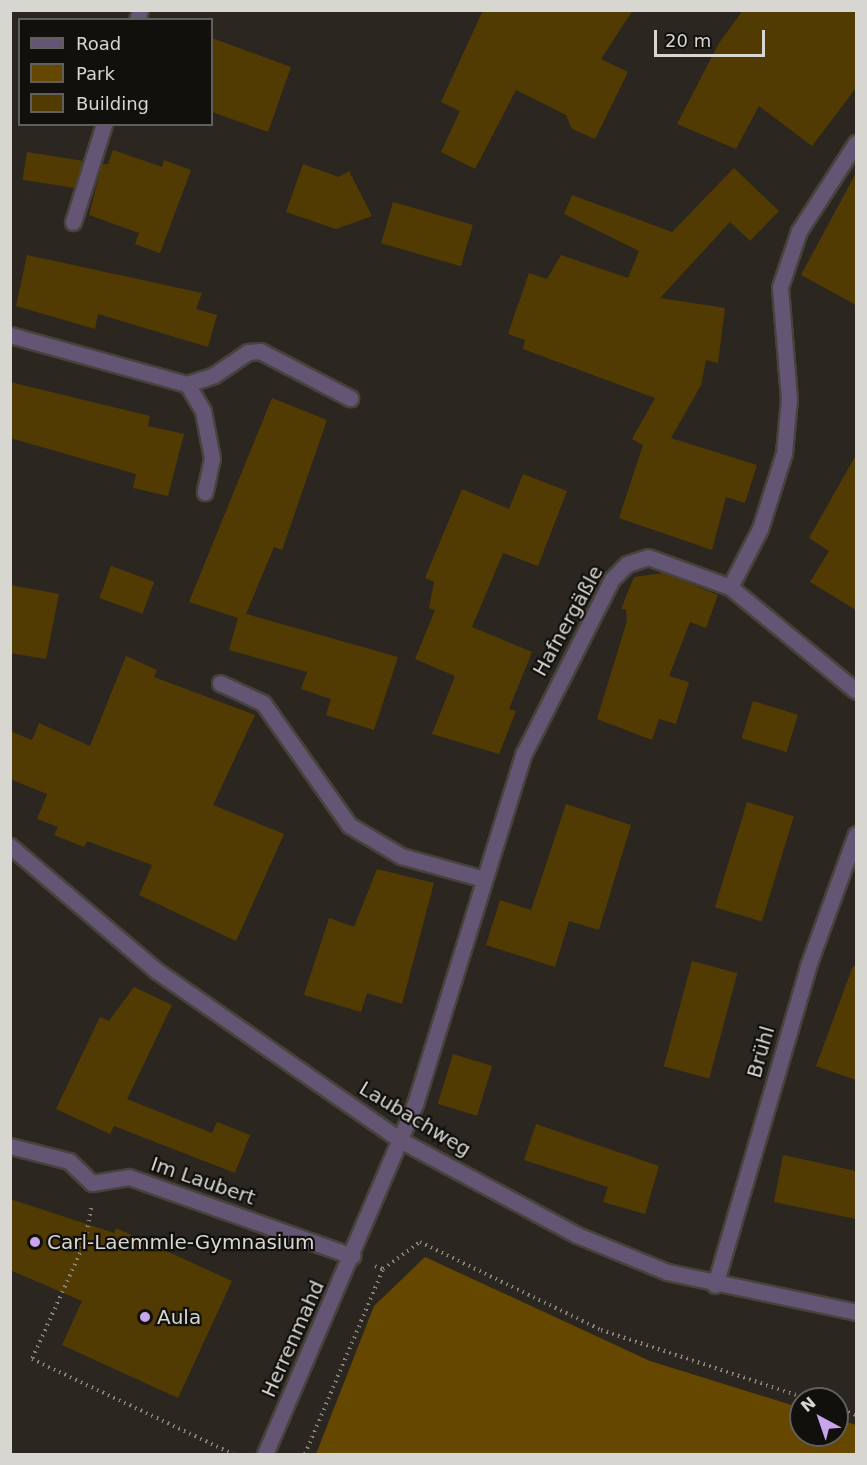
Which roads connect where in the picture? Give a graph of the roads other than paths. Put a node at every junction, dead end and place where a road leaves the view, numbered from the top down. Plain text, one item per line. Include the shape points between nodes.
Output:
1 (103, 126) edge
2 (856, 143) edge
3 (73, 222) dead end
4 (10, 335) edge
5 (187, 384) junction
6 (350, 398) dead end
7 (205, 492) dead end
8 (730, 587) junction
9 (220, 683) dead end
10 (856, 691) edge
11 (856, 834) edge
12 (10, 846) edge
13 (484, 879) junction
14 (400, 1140) junction
15 (10, 1146) edge
16 (352, 1256) junction
17 (716, 1285) junction
18 (856, 1312) edge
19 (265, 1455) edge

1 - 3 street
2 - 8 street via 799,231 780,287 789,399 784,453 760,529
4 - 5 street
5 - 6 street via 214,375 248,352 260,351
5 - 7 street via 203,411 212,458
8 - 10 street, Hafnergäßle
8 - 13 street, Hafnergäßle via 648,557 627,564 612,579 523,755
9 - 13 street via 263,703 349,825 401,856
11 - 17 street, Brühl via 808,966
12 - 14 street, Laubachweg via 157,971
13 - 14 street, Hafnergäßle
14 - 16 street, Herrenmahd
14 - 17 street, Laubachweg via 577,1235 667,1272
15 - 16 street, Im Laubert via 69,1161 92,1183 129,1177
16 - 19 street, Herrenmahd
17 - 18 street, Laubachweg

